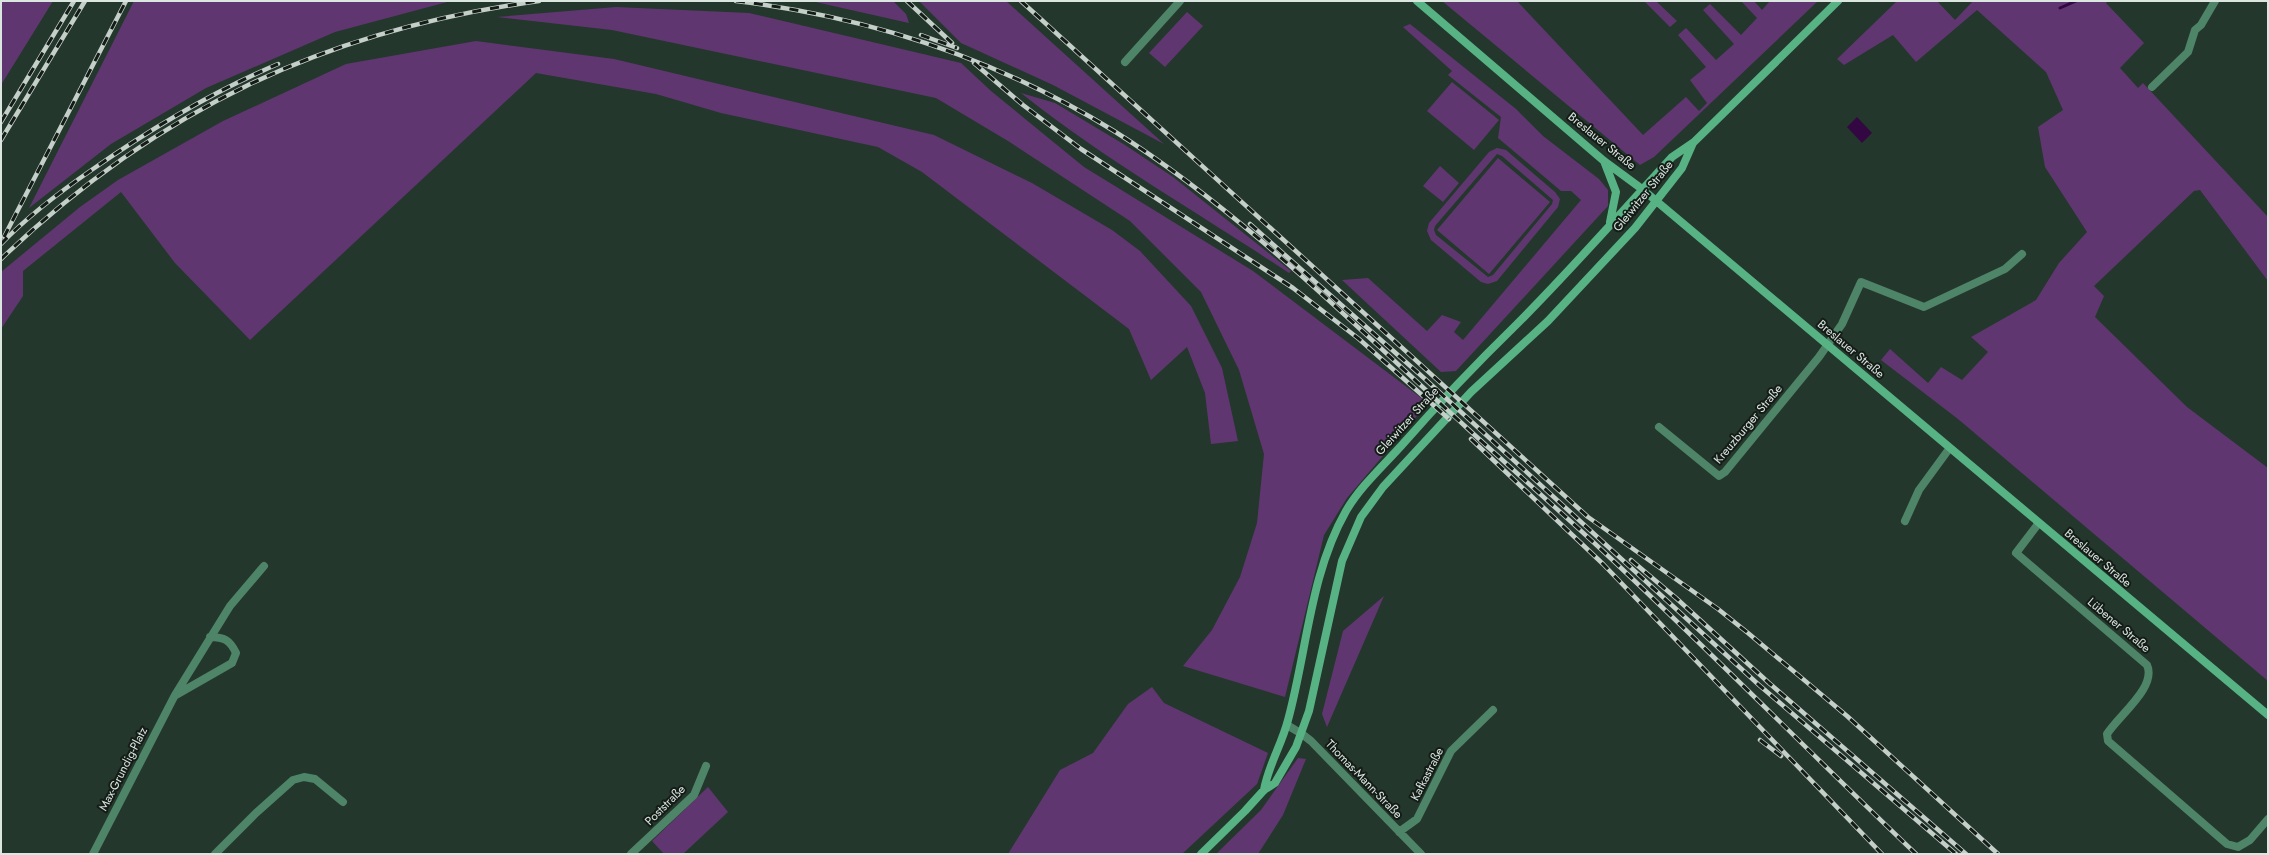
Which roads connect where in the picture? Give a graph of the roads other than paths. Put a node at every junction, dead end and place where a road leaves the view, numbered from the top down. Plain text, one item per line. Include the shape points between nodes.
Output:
1 (1180, 1) edge
2 (1417, 1) edge
3 (1838, 1) edge
4 (2215, 1) edge
5 (1125, 62) dead end
6 (2152, 87) dead end
7 (1694, 142) junction
8 (1604, 161) junction
9 (1642, 189) junction
10 (1657, 201) junction
11 (1610, 224) junction
12 (2022, 254) dead end
13 (1828, 345) junction
14 (1659, 427) dead end
15 (1949, 449) junction
16 (1905, 521) dead end
17 (2038, 524) junction
18 (264, 566) dead end
19 (210, 637) junction
20 (175, 695) junction
21 (1493, 710) dead end
22 (2268, 715) edge
23 (1287, 725) junction
24 (1302, 734) junction
25 (706, 766) dead end
26 (1264, 790) junction
27 (343, 802) dead end
28 (2268, 819) edge
29 (1399, 832) junction
30 (93, 854) edge
31 (215, 854) edge
32 (631, 854) edge
33 (1201, 854) edge
34 (1421, 854) edge

1 - 5 street
2 - 8 main road, Breslauer Straße
3 - 7 main road, Gleiwitzer Straße
4 - 6 street via 2202,25 2195,30 2188,52
7 - 9 main road, Gleiwitzer Straße via 1672,157
7 - 10 main road, Gleiwitzer Straße via 1682,168
8 - 9 main road, Breslauer Straße
8 - 11 main road via 1617,195
9 - 10 main road, Breslauer Straße
9 - 11 main road, Gleiwitzer Straße
10 - 13 main road, Breslauer Straße
10 - 24 main road, Gleiwitzer Straße via 1548,321 1458,405 1383,487 1365,511 1342,561 1311,704
11 - 23 main road, Gleiwitzer Straße via 1443,399 1368,481 1351,504 1333,538 1321,574
12 - 13 street via 2005,269 1924,307 1861,282 1845,318
13 - 14 street, Kreuzburger Straße via 1725,472 1719,476
13 - 15 main road, Breslauer Straße
15 - 16 street via 1919,490
15 - 17 main road, Breslauer Straße
17 - 22 main road, Breslauer Straße
17 - 28 street, Lübener Straße via 2016,553 2147,665 2150,672 2147,686 2107,734 2108,741 2228,844 2238,847 2250,840
18 - 19 street, Max-Grundig-Platz via 230,606
19 - 20 street, Max-Grundig-Platz
19 - 20 street via 223,637 232,643 236,653 232,663
20 - 30 street, Max-Grundig-Platz
21 - 29 street, Kafkastraße via 1451,751 1417,819
23 - 24 street, Thomas-Mann-Straße
23 - 26 main road, Gleiwitzer Straße via 1266,777
24 - 26 main road, Gleiwitzer Straße via 1275,784
24 - 29 street, Thomas-Mann-Straße
25 - 32 street, Poststraße via 694,795
26 - 33 main road, Gleiwitzer Straße via 1246,812
27 - 31 street via 315,779 304,777 294,780
29 - 34 street, Thomas-Mann-Straße

